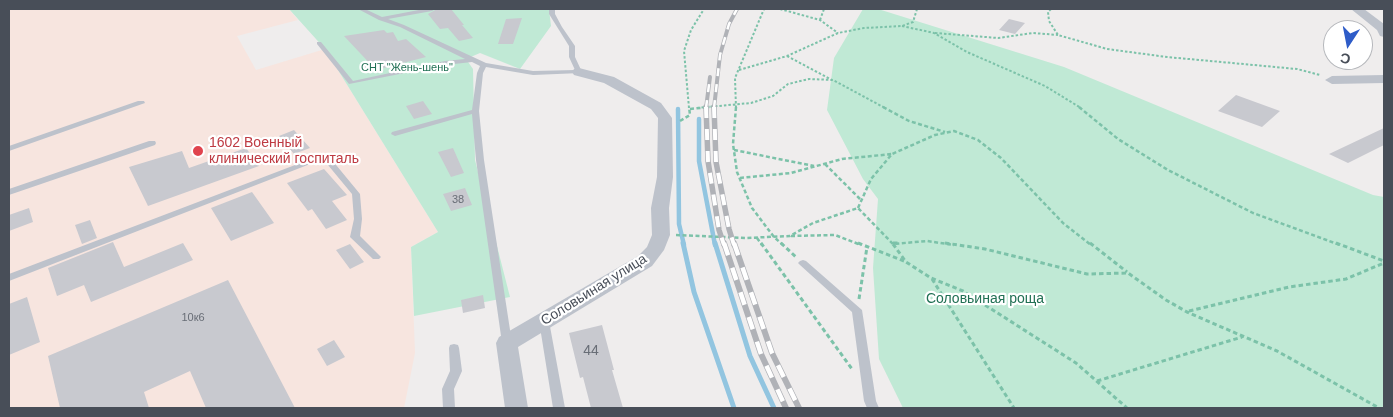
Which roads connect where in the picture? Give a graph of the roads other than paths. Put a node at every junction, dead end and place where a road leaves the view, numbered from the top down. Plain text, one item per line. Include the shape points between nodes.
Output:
1 (361, 9) edge
2 (432, 9) edge
3 (552, 9) edge
4 (1357, 9) edge
5 (381, 19) junction
6 (1383, 30) edge
7 (319, 43) dead end
8 (471, 60) junction
9 (484, 65) junction
10 (579, 72) junction
11 (1384, 79) edge
12 (1332, 80) road end
13 (141, 103) dead end
14 (476, 111) junction
15 (395, 134) dead end
16 (152, 144) dead end
17 (9, 149) edge
18 (9, 192) edge
19 (376, 257) dead end
20 (803, 263) road end
21 (9, 278) edge
22 (544, 321) junction
23 (507, 343) junction
24 (454, 348) dead end
25 (448, 408) edge
26 (516, 408) edge
27 (559, 408) edge
28 (873, 408) edge

1 - 5 lane
2 - 5 lane
3 - 10 lane via 572,46 572,57
4 - 6 street
5 - 8 lane
7 - 8 lane via 351,83
8 - 9 lane
9 - 10 lane via 533,73
9 - 14 lane via 480,73
10 - 22 street, Соловьиная улица via 609,80 656,106 665,118 665,177 660,208 662,235 655,250 645,260
11 - 12 street
13 - 17 lane
14 - 15 lane
14 - 23 lane via 480,160
16 - 18 lane
19 - 21 lane via 355,237 358,219 356,194 324,156
20 - 28 lane via 857,310
22 - 23 street, Соловьиная улица
22 - 27 lane
23 - 26 street
24 - 25 lane via 456,371 448,389

